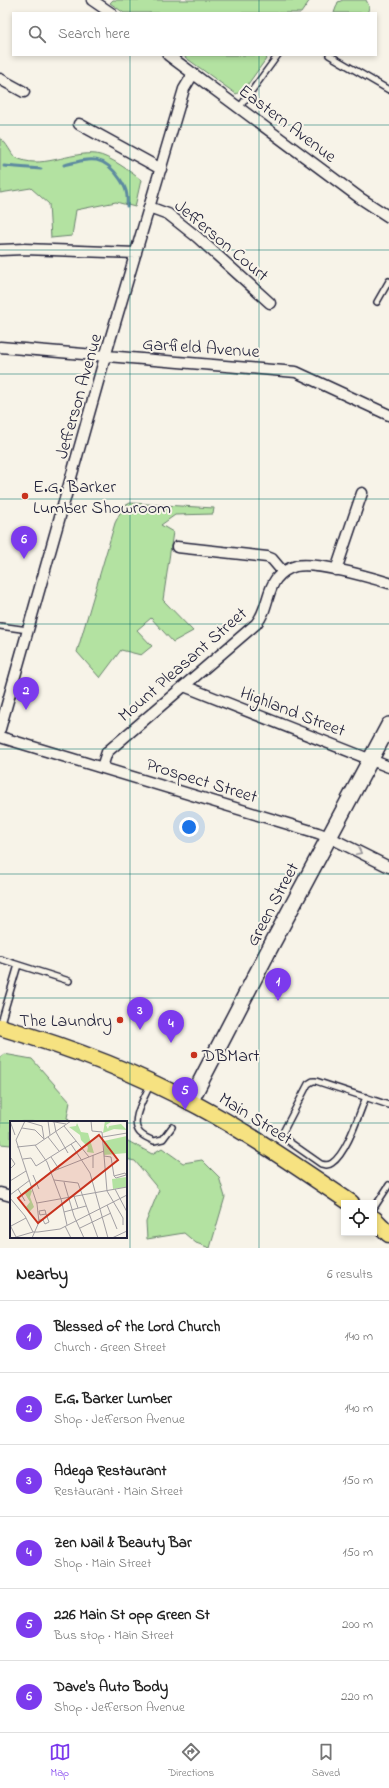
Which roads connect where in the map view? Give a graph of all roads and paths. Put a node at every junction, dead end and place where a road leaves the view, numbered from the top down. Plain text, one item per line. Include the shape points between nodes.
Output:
1 (92, 0) edge
2 (110, 12) edge
3 (169, 56) edge
4 (277, 56) edge
5 (331, 56) edge
6 (193, 74) junction
7 (0, 79) edge
8 (389, 90) edge
9 (24, 92) dead end
10 (239, 108) junction
11 (79, 124) dead end
12 (161, 169) junction
13 (150, 208) junction
14 (389, 217) edge
15 (0, 250) edge
16 (136, 253) junction
17 (389, 281) edge
18 (377, 302) dead end
19 (270, 303) dead end
20 (0, 347) edge
21 (105, 357) junction
22 (389, 415) edge
23 (362, 493) dead end
24 (177, 547) dead end
25 (336, 570) junction
26 (283, 572) junction
27 (389, 583) edge
28 (0, 626) edge
29 (28, 630) junction
30 (184, 686) junction
31 (389, 725) edge
32 (0, 729) edge
33 (0, 737) edge
34 (370, 760) junction
35 (389, 767) edge
36 (102, 768) junction
37 (329, 837) junction
38 (389, 867) edge
39 (0, 959) edge
40 (18, 965) junction
41 (69, 981) dead end
42 (0, 1027) edge
43 (151, 1082) junction
44 (366, 1098) junction
45 (190, 1102) junction
46 (389, 1105) edge
47 (172, 1127) dead end
48 (277, 1143) junction
49 (389, 1185) edge
50 (0, 1193) edge
51 (10, 1196) edge
52 (347, 1200) edge
53 (377, 1203) edge
54 (377, 1222) edge
55 (389, 1234) edge

1 - 2 street
3 - 6 street, Eastern Avenue
4 - 10 lane
5 - 8 lane
6 - 10 street, Eastern Avenue
6 - 12 street, Jefferson Avenue via 184,89
7 - 9 street
10 - 14 street, Eastern Avenue
11 - 12 street
12 - 13 street, Jefferson Avenue
13 - 16 street, Jefferson Avenue
13 - 19 street, Jefferson Court via 168,214 197,236
15 - 16 street
16 - 21 street, Jefferson Avenue
17 - 18 lane
20 - 21 street, Garfield Avenue
21 - 22 street, Garfield Avenue via 299,372
21 - 29 street, Jefferson Avenue
23 - 25 street
24 - 26 street via 267,557
25 - 26 street via 303,565
25 - 27 street
26 - 30 street, Mount Pleasant Street via 272,585 265,610 256,624
28 - 29 lane
29 - 32 street, Jefferson Avenue
30 - 34 street, Highland Street
30 - 36 street, Mount Pleasant Street via 107,752
31 - 34 street, Green Street
33 - 36 street, Prospect Street
34 - 35 street, Highland Street
34 - 37 street, Green Street
36 - 37 street, Prospect Street
37 -> 38 street, Prospect Street
37 - 45 street, Green Street
39 - 40 lane
40 - 41 lane
40 - 42 lane
42 - 43 main road, Main Street via 87,1055
43 - 45 main road, Main Street
43 - 47 lane via 138,1115 137,1128 154,1142 163,1139
44 - 46 lane
44 - 48 lane via 312,1081 308,1084
44 - 48 lane via 350,1136 332,1164 320,1164
45 - 48 main road, Main Street
48 - 52 main road, Main Street
49 - 53 lane
50 - 51 street
54 - 55 main road

